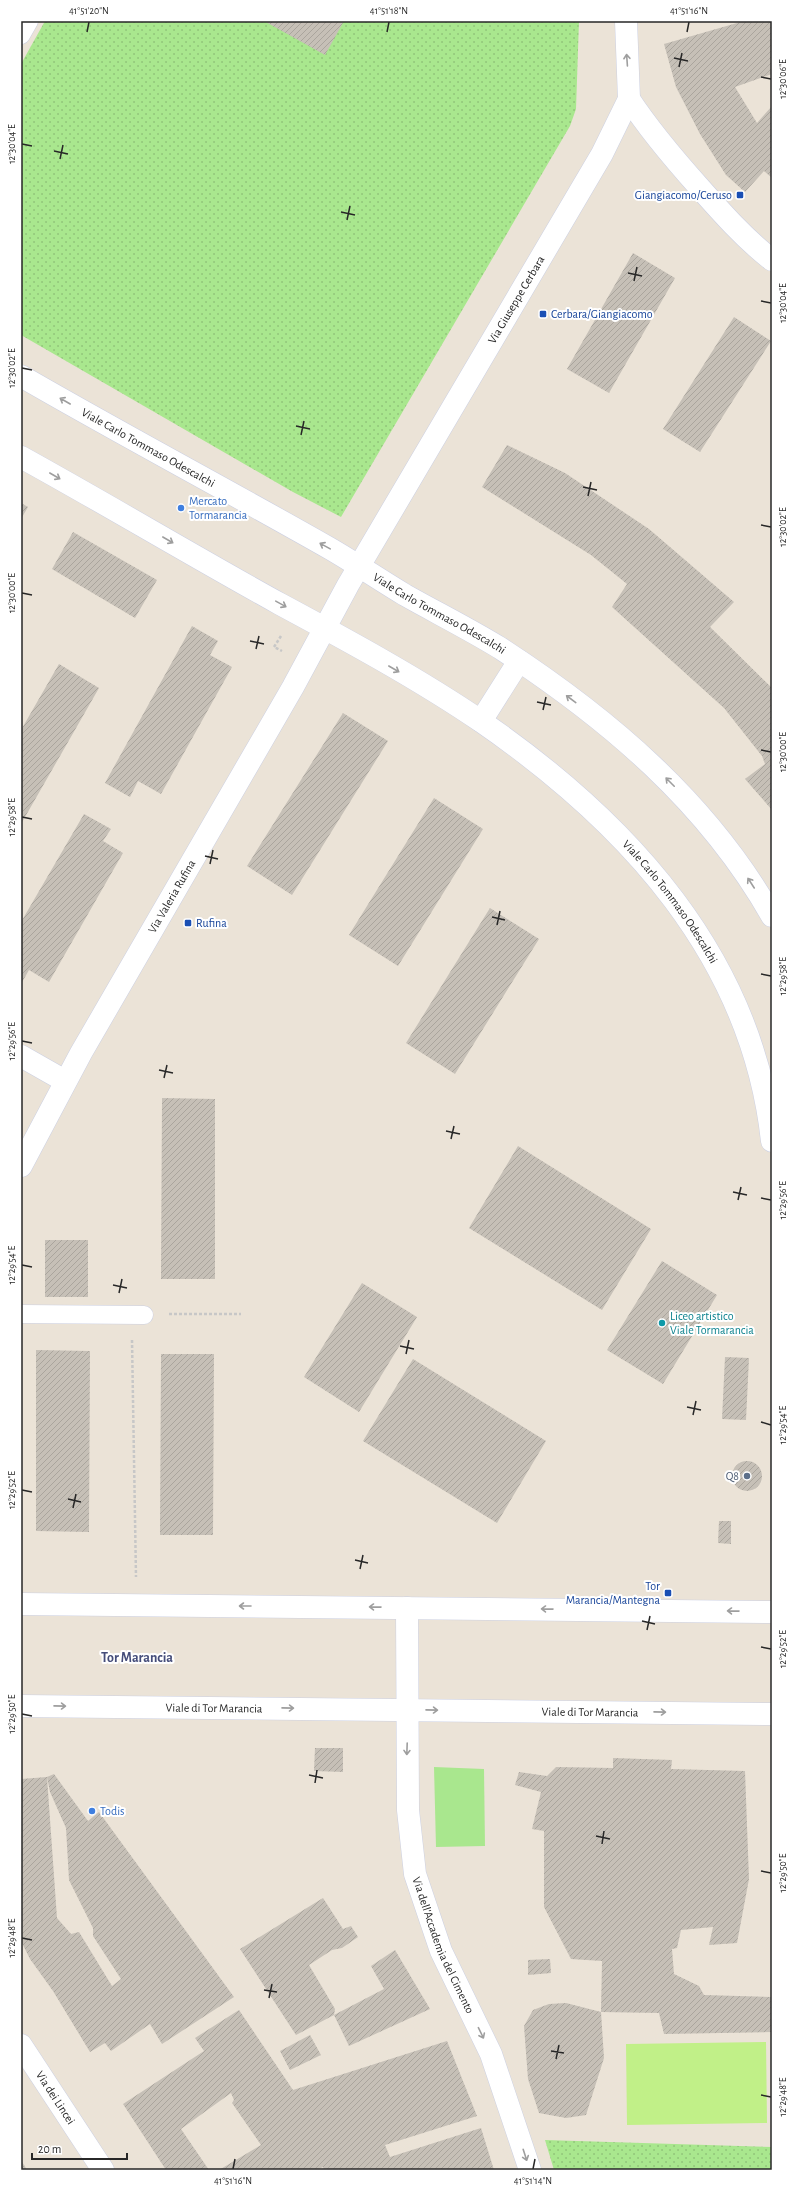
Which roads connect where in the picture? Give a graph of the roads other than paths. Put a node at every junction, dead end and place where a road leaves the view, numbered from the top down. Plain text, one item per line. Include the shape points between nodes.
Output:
1 (29, 21) edge
2 (626, 21) edge
3 (21, 35) edge
4 (629, 99) junction
5 (772, 260) edge
6 (21, 376) edge
7 (21, 457) edge
8 (359, 566) junction
9 (324, 628) junction
10 (519, 661) junction
11 (481, 721) junction
12 (772, 916) edge
13 (21, 1056) edge
14 (66, 1081) junction
15 (772, 1141) edge
16 (21, 1166) edge
17 (21, 1314) edge
18 (138, 1314) road end
19 (21, 1604) edge
20 (407, 1608) junction
21 (772, 1612) edge
22 (21, 1706) edge
23 (408, 1710) junction
24 (772, 1714) edge
25 (21, 2045) edge
26 (103, 2170) edge
27 (530, 2170) edge

1 - 3 lane
4 -> 2 street, Via Giuseppe Cerbara
4 - 5 street via 652,133 711,201
4 - 8 street, Via Giuseppe Cerbara via 602,154
8 -> 6 street, Viale Carlo Tommaso Odescalchi
7 -> 9 street, Viale Carlo Tommaso Odescalchi
8 - 9 street, Viale Carlo Tommaso Odescalchi
8 - 10 street, Viale Carlo Tommaso Odescalchi
9 -> 11 street, Viale Carlo Tommaso Odescalchi
9 - 14 street, Via Valeria Rufina via 289,694
10 - 11 street, Viale Carlo Tommaso Odescalchi
12 -> 10 street, Viale Carlo Tommaso Odescalchi via 740,867 670,781 617,735
11 - 15 street, Viale Carlo Tommaso Odescalchi via 540,764 598,814 639,856 689,919 726,982 755,1052 768,1103
13 - 14 street
14 - 16 street, Via Valeria Rufina
17 - 18 lane
20 -> 19 street
21 -> 20 street
20 - 23 street
22 -> 23 street, Viale di Tor Marancia
23 -> 24 street, Viale di Tor Marancia
23 -> 27 street, Via dell'Accademia del Cimento via 409,1831 420,1894 441,1951 491,2054
25 - 26 street, Via dei Lincei

